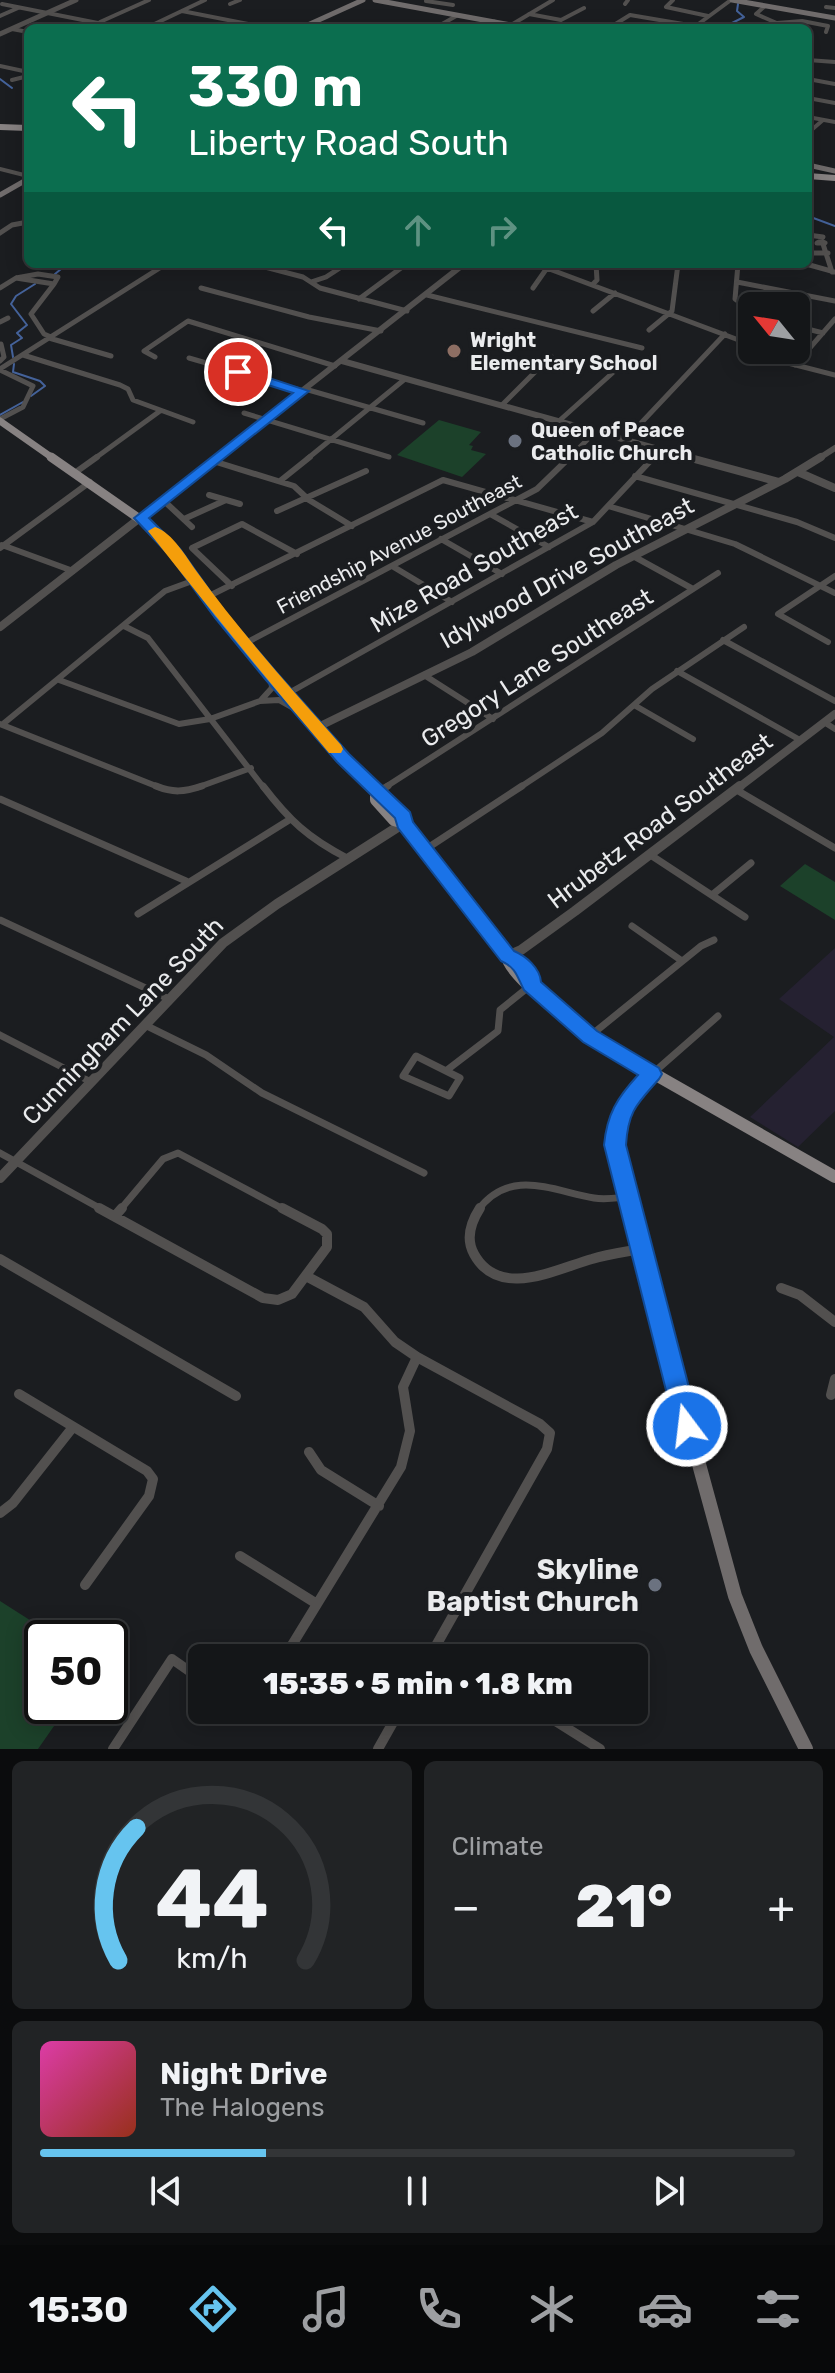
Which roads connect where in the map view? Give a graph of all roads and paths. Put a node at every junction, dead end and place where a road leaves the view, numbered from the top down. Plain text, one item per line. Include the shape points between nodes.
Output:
1 (62, 0) edge
2 (149, 0) edge
3 (205, 0) edge
4 (240, 0) edge
5 (363, 0) edge
6 (375, 0) edge
7 (553, 0) edge
8 (673, 0) edge
9 (732, 0) edge
10 (74, 1) edge
11 (428, 1) edge
12 (2, 4) edge
13 (230, 4) dead end
14 (453, 5) dead end
15 (765, 6) junction
16 (20, 7) junction
17 (826, 7) dead end
18 (415, 8) junction
19 (584, 8) dead end
20 (835, 8) edge
21 (182, 11) junction
22 (48, 13) junction
23 (529, 14) junction
24 (458, 15) junction
25 (0, 16) edge
26 (708, 16) junction
27 (835, 18) edge
28 (660, 20) junction
29 (494, 22) junction
30 (98, 23) junction
31 (777, 23) joint
32 (103, 24) edge
33 (154, 24) edge
34 (249, 24) edge
35 (310, 24) edge
36 (442, 24) edge
37 (490, 24) edge
38 (505, 24) edge
39 (513, 24) edge
40 (615, 24) edge
41 (654, 24) edge
42 (679, 24) edge
43 (698, 24) edge
44 (12, 29) junction
45 (24, 31) edge
46 (826, 32) dead end
47 (0, 34) edge
48 (812, 60) edge
49 (835, 62) edge
50 (0, 66) edge
51 (24, 73) edge
52 (24, 77) edge
53 (12, 80) dead end
54 (812, 80) edge
55 (835, 84) edge
56 (812, 99) edge
57 (835, 103) edge
58 (812, 118) edge
59 (823, 120) junction
60 (835, 122) edge
61 (0, 127) edge
62 (24, 128) edge
63 (812, 130) edge
64 (0, 169) edge
65 (812, 171) edge
66 (812, 171) edge
67 (834, 172) edge
68 (24, 179) edge
69 (24, 182) edge
70 (0, 195) edge
71 (24, 223) edge
72 (0, 233) edge
73 (812, 236) edge
74 (812, 253) edge
75 (828, 253) junction
76 (812, 266) edge
77 (159, 268) edge
78 (268, 268) edge
79 (340, 268) edge
80 (401, 268) edge
81 (459, 268) edge
82 (547, 268) joint
83 (596, 268) edge
84 (677, 268) edge
85 (738, 268) edge
86 (834, 272) edge
87 (16, 278) junction
88 (311, 282) junction
89 (737, 282) junction
90 (55, 284) junction
91 (593, 284) junction
92 (2, 285) edge
93 (201, 288) dead end
94 (533, 288) dead end
95 (615, 293) junction
96 (427, 295) junction
97 (359, 299) junction
98 (738, 301) edge
99 (835, 301) edge
100 (672, 306) junction
101 (657, 308) junction
102 (407, 311) junction
103 (593, 311) dead end
104 (668, 312) junction
105 (8, 318) dead end
106 (835, 319) edge
107 (0, 322) edge
108 (649, 330) dead end
109 (810, 330) edge
110 (382, 331) junction
111 (823, 333) junction
112 (725, 334) junction
113 (50, 337) junction
114 (738, 339) edge
115 (1, 344) edge
116 (642, 348) dead end
117 (23, 355) junction
118 (111, 356) dead end
119 (551, 356) dead end
120 (155, 357) dead end
121 (189, 358) dead end
122 (0, 361) edge
123 (339, 364) junction
124 (795, 365) joint
125 (618, 368) dead end
126 (0, 370) edge
127 (835, 378) edge
128 (405, 379) junction
129 (304, 390) junction
130 (502, 405) junction
131 (370, 408) junction
132 (160, 411) junction
133 (244, 413) dead end
134 (0, 420) edge
135 (265, 420) junction
136 (559, 421) junction
137 (193, 422) dead end
138 (423, 423) dead end
139 (596, 431) junction
140 (626, 439) junction
141 (331, 440) junction
142 (835, 448) edge
143 (661, 449) junction
144 (389, 457) dead end
145 (213, 461) junction
146 (366, 471) dead end
147 (76, 472) junction
148 (798, 472) junction
149 (635, 476) junction
150 (280, 481) junction
151 (90, 482) junction
152 (779, 482) junction
153 (835, 488) edge
154 (209, 495) dead end
155 (305, 497) junction
156 (163, 500) junction
157 (226, 500) junction
158 (518, 500) junction
159 (240, 504) dead end
160 (734, 504) junction
161 (608, 506) junction
162 (277, 511) dead end
163 (490, 514) junction
164 (141, 518) junction
165 (184, 519) junction
166 (593, 522) junction
167 (352, 526) junction
168 (192, 527) dead end
169 (686, 528) junction
170 (835, 538) edge
171 (441, 539) junction
172 (1, 546) edge
173 (549, 547) junction
174 (192, 548) junction
175 (176, 554) junction
176 (297, 554) junction
177 (633, 556) junction
178 (392, 566) junction
179 (73, 571) junction
180 (718, 573) dead end
181 (502, 574) junction
182 (835, 576) edge
183 (195, 580) junction
184 (232, 586) junction
185 (821, 586) junction
186 (693, 589) junction
187 (835, 593) edge
188 (207, 597) junction
189 (452, 602) junction
190 (124, 626) junction
191 (0, 627) edge
192 (744, 627) dead end
193 (723, 640) junction
194 (828, 642) dead end
195 (244, 644) junction
196 (677, 671) junction
197 (424, 675) junction
198 (271, 677) junction
199 (59, 680) junction
200 (287, 694) junction
201 (260, 701) junction
202 (835, 701) edge
203 (634, 705) junction
204 (304, 714) junction
205 (835, 714) edge
206 (210, 719) junction
207 (493, 719) junction
208 (824, 722) junction
209 (1, 724) edge
210 (316, 728) junction
211 (835, 729) edge
212 (693, 739) dead end
213 (800, 740) junction
214 (251, 768) junction
215 (735, 789) junction
216 (376, 793) junction
217 (0, 799) edge
218 (289, 820) junction
219 (404, 823) junction
220 (835, 848) edge
221 (426, 849) junction
222 (649, 854) junction
223 (347, 858) junction
224 (751, 863) dead end
225 (186, 881) junction
226 (712, 895) junction
227 (138, 914) dead end
228 (745, 917) dead end
229 (0, 920) edge
230 (632, 926) dead end
231 (714, 940) dead end
232 (507, 956) junction
233 (682, 961) junction
234 (531, 985) junction
235 (169, 999) junction
236 (718, 1016) dead end
237 (145, 1025) junction
238 (0, 1035) edge
239 (590, 1036) junction
240 (447, 1070) junction
241 (652, 1074) junction
242 (91, 1082) junction
243 (0, 1153) edge
244 (16, 1161) junction
245 (424, 1173) dead end
246 (835, 1177) edge
247 (0, 1178) edge
248 (626, 1197) junction
249 (115, 1216) junction
250 (641, 1249) junction
251 (0, 1259) edge
252 (306, 1276) junction
253 (781, 1288) dead end
254 (835, 1322) edge
255 (417, 1357) junction
256 (835, 1379) edge
257 (19, 1394) dead end
258 (831, 1395) dead end
259 (236, 1396) dead end
260 (73, 1427) junction
261 (309, 1452) dead end
262 (379, 1506) junction
263 (0, 1513) edge
264 (240, 1556) dead end
265 (85, 1585) dead end
266 (317, 1604) junction
267 (293, 1644) edge
268 (438, 1644) edge
269 (188, 1670) edge
270 (392, 1724) edge
271 (560, 1724) edge
272 (113, 1749) edge
273 (378, 1749) edge
274 (600, 1749) edge
275 (806, 1749) edge

1 - 10 street
2 - 30 street
3 - 21 street
4 - 13 street
5 - 35 main road
6 - 18 main road
7 - 23 street
8 - 26 street via 666,7
9 - 15 main road
9 - 26 street
10 - 22 street
11 - 14 street
11 - 18 street
12 - 16 street
15 - 27 main road
15 - 31 street via 756,14
16 - 22 street
16 - 25 street
17 - 20 street
18 - 24 main road
19 - 23 street via 561,20
21 - 33 street
21 - 34 street
22 - 30 street
22 - 44 street
23 - 39 street
24 - 29 main road
24 - 36 street
26 - 43 street
28 - 40 street via 630,15
28 - 41 street
28 - 42 street
29 - 37 street
29 - 38 main road
30 - 32 street
31 - 46 street via 820,24 828,26
44 - 45 street
44 - 47 street
48 - 49 street
50 - 51 street
52 - 53 street
54 - 55 street
56 - 57 street
58 - 59 street
59 - 60 street
59 - 63 street
61 - 62 main road
64 - 68 street
65 - 67 main road
66 - 67 main road
69 - 70 main road
71 - 72 street
73 - 75 street via 822,239
74 - 75 street
75 - 86 street
76 - 86 street
77 - 113 street
78 - 88 street
79 - 88 street
80 - 97 street
81 - 96 street
82 - 91 street
82 - 94 street
83 - 91 street
84 - 100 street
85 - 89 street
87 - 90 street
87 - 90 street via 50,274 58,277
87 - 92 street
88 - 97 street
89 - 98 street
89 - 99 street
90 - 113 street via 31,314
91 - 95 street
93 - 110 street
95 - 101 street
95 - 103 street
96 - 102 street
96 - 116 street
97 - 102 street
100 - 101 street
100 - 104 street
101 - 104 street
102 - 110 street
104 - 108 street
104 - 112 street
105 - 107 street
106 - 111 street
109 - 111 street
110 - 123 street
111 - 124 street
112 - 114 street
112 - 140 street
113 - 117 street
113 - 118 street
115 - 122 street
117 - 126 street
117 - 132 street via 120,385 131,399
119 - 130 street
120 - 123 street via 144,351 188,321
121 - 129 street
123 - 128 street
123 - 129 street
124 - 127 street
125 - 136 street
126 - 134 street via 31,383 32,398
128 - 130 street
128 - 131 street
129 - 131 street
129 - 135 street
130 - 136 street
131 - 138 street
131 - 141 street
132 - 137 street
132 - 147 street
133 - 135 street
134 - 147 main road
135 - 141 street
135 - 145 street
136 - 139 street
139 - 140 street
139 - 158 street, Friendship Avenue Southeast via 550,478
140 - 143 street
141 - 144 street
141 - 150 street
142 - 148 street, Idylwood Drive Southeast
143 - 149 street, Mize Road Southeast
143 - 152 street
145 - 150 street
145 - 156 street
146 - 155 street
147 - 151 main road
148 - 152 street, Idylwood Drive Southeast
148 - 153 street
149 - 160 street
149 - 161 street, Mize Road Southeast
150 - 155 street
151 - 164 main road
151 - 172 street
152 - 160 street, Idylwood Drive Southeast
154 - 157 street
155 - 162 street
155 - 167 street
156 - 164 street
156 - 165 street
157 - 159 street
157 - 165 street
158 - 163 street, Friendship Avenue Southeast
158 - 166 street
158 - 167 street via 447,480
160 - 169 street, Idylwood Drive Southeast
160 - 170 street
161 - 166 street, Mize Road Southeast
161 - 169 street
163 - 171 street, Friendship Avenue Southeast
163 - 173 street
164 - 175 main road
164 - 179 street
165 - 168 street
166 - 173 street, Mize Road Southeast
167 - 176 street
169 - 177 street, Idylwood Drive Southeast
169 - 185 street via 735,544
171 - 178 street, Friendship Avenue Southeast
171 - 181 street
172 - 179 street
173 - 181 street, Mize Road Southeast
174 - 175 street
174 - 176 street via 242,524
174 - 184 street
175 - 183 main road
176 - 184 street
177 - 186 street
177 - 197 street, Idylwood Drive Southeast
178 - 189 street
178 - 195 street, Friendship Avenue Southeast
179 - 191 street
180 - 186 street, Gregory Lane Southeast
181 - 189 street, Mize Road Southeast
182 - 185 street
183 - 188 main road
183 - 190 street via 168,589
184 - 188 street
185 - 187 street
185 - 194 street via 778,614
186 - 207 street, Gregory Lane Southeast
188 - 195 main road
189 - 200 street, Mize Road Southeast
190 - 199 street
190 - 206 street via 148,638
192 - 193 street
193 - 196 street
193 - 202 street
195 - 198 main road
196 - 203 street
196 - 213 street
197 - 207 street
197 - 210 street, Idylwood Drive Southeast
198 - 200 main road
198 - 201 street via 272,688
199 - 206 street via 173,723
199 - 209 street
200 - 204 main road
201 - 204 street via 279,700
201 - 206 street
203 - 212 street
203 - 221 street via 602,733
204 - 210 main road
205 - 208 street, Hrubetz Road Southeast
206 - 214 street
207 - 216 street, Gregory Lane Southeast
208 - 211 street
208 - 213 street, Hrubetz Road Southeast
209 - 214 street via 171,792 185,792
210 - 216 main road
213 - 215 street, Hrubetz Road Southeast
214 - 218 street
215 - 220 street
215 - 222 street, Hrubetz Road Southeast
216 - 219 main road via 394,820
217 - 225 street
218 - 223 street
218 - 225 street
219 - 221 main road
219 - 223 street, Cunningham Lane South
221 - 232 main road
222 - 226 street
222 - 232 street, Hrubetz Road Southeast
223 - 235 street, Cunningham Lane South via 234,934
224 - 226 street
225 - 227 street
226 - 228 street
229 - 235 street
230 - 233 street
231 - 233 street
232 - 234 main road via 507,964
233 - 239 street
234 - 239 main road
234 - 240 street via 500,1010 498,1031
235 - 237 street, Cunningham Lane South
236 - 241 street
237 - 242 street, Cunningham Lane South
237 - 245 street via 206,1055 262,1093
238 - 242 street
239 - 241 main road
240 - 240 street via 416,1056 403,1076 449,1096 460,1078
241 - 246 main road
241 - 248 main road via 626,1101 617,1122 615,1145
242 - 244 street, Cunningham Lane South
243 - 244 street
244 - 247 street, Cunningham Lane South
244 - 249 street
248 - 250 main road
248 - 250 street via 592,1197 555,1185 511,1186 475,1215 469,1250 483,1268 518,1279
249 - 252 street via 263,1298 285,1299
249 - 252 street via 163,1159 178,1153 322,1229 327,1247
250 - 275 main road via 735,1596
251 - 259 street
252 - 255 street via 364,1307 395,1342
253 - 254 street via 800,1295
255 - 262 street via 403,1387 408,1445
255 - 268 street via 550,1433 547,1449
256 - 258 street
257 - 260 street
260 - 263 street
260 - 265 street via 153,1479 149,1496
261 - 262 street via 321,1470
262 - 266 street
264 - 266 street
266 - 267 street
269 - 272 street via 172,1659
270 - 273 street
271 - 274 street

